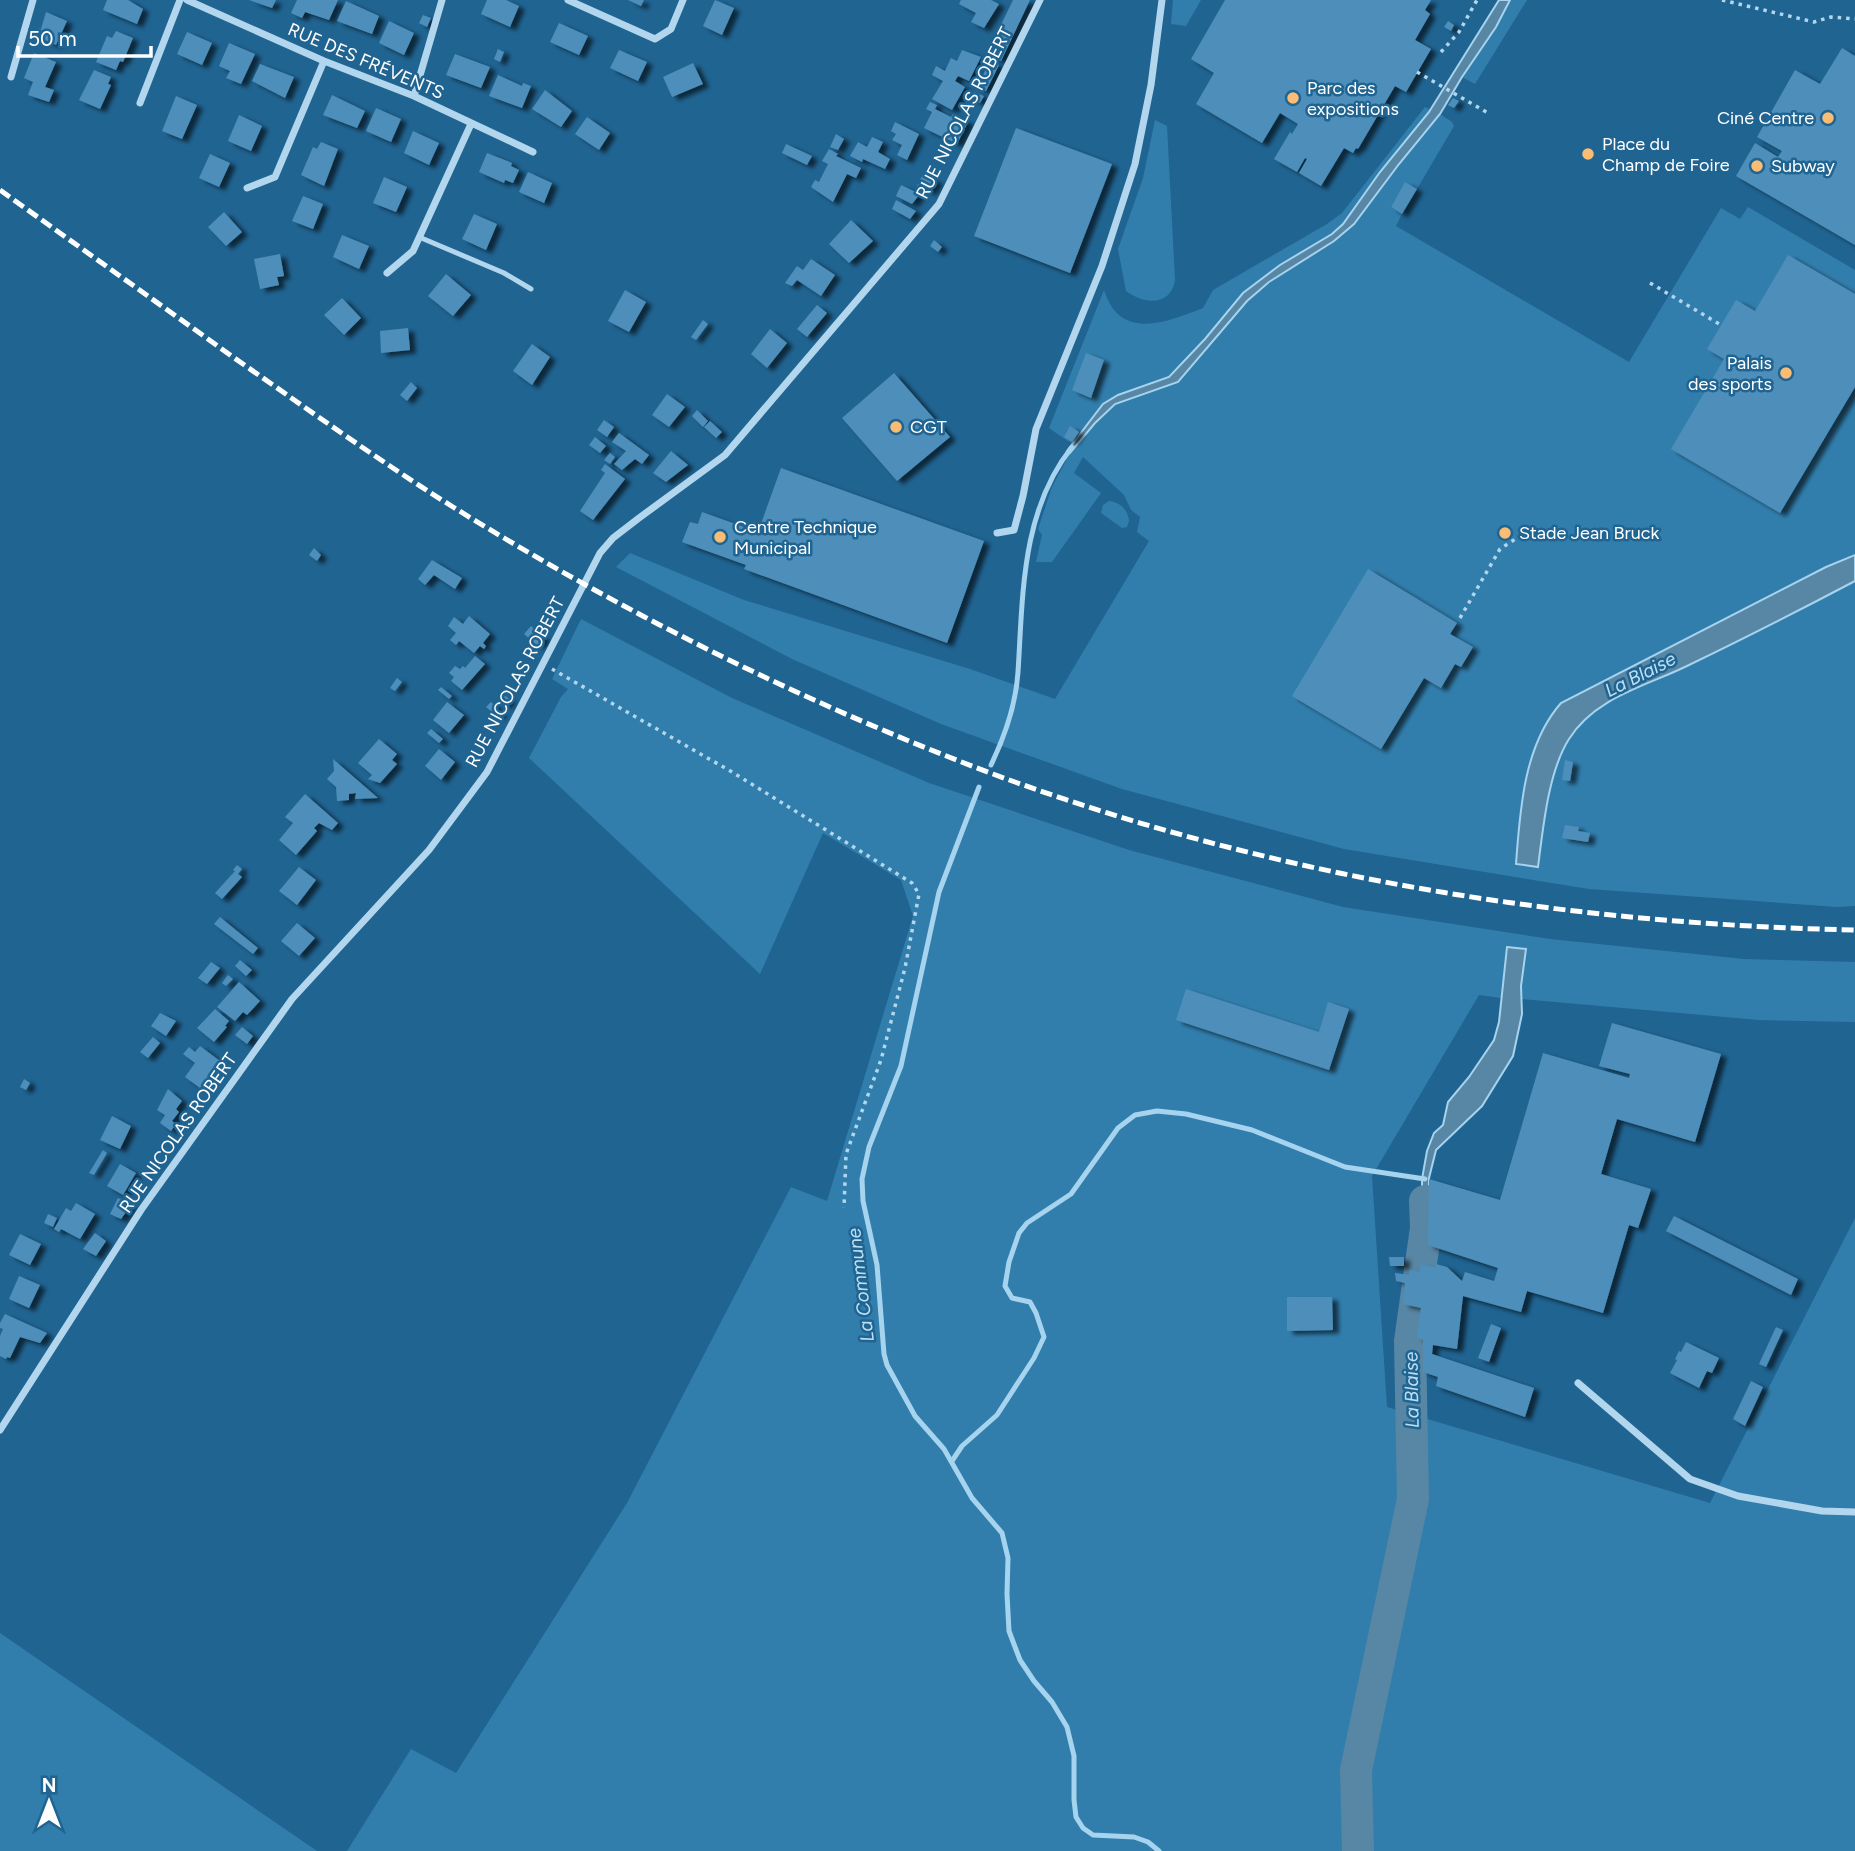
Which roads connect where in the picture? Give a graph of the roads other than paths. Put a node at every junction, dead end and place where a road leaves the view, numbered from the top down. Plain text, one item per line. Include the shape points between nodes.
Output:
1 (33, 0) edge
2 (180, 0) edge
3 (187, 0) edge
4 (442, 0) edge
5 (568, 0) edge
6 (683, 0) edge
7 (1040, 0) edge
8 (1163, 0) edge
9 (324, 61) junction
10 (11, 77) dead end
11 (414, 96) junction
12 (141, 103) dead end
13 (471, 124) junction
14 (533, 152) dead end
15 (247, 188) dead end
16 (419, 237) junction
17 (387, 273) dead end
18 (531, 289) dead end
19 (997, 533) dead end
20 (1578, 1383) dead end
21 (0, 1430) edge
22 (1855, 1512) edge

1 - 10 street
2 - 12 street
3 - 9 street, RUE DES FRÉVENTS
4 - 11 street
5 - 6 street via 654,39 671,29
7 - 21 street, RUE NICOLAS ROBERT via 939,204 725,455 613,538 600,553 487,772 429,850 292,999 141,1210
8 - 19 street via 1151,85 1120,214 1036,429 1014,530
9 - 11 street, RUE DES FRÉVENTS
9 - 15 street via 275,177
11 - 13 street, RUE DES FRÉVENTS
13 - 14 street, RUE DES FRÉVENTS
13 - 16 street
16 - 17 street via 413,251
16 - 18 lane
20 - 22 street via 1690,1479 1738,1496

